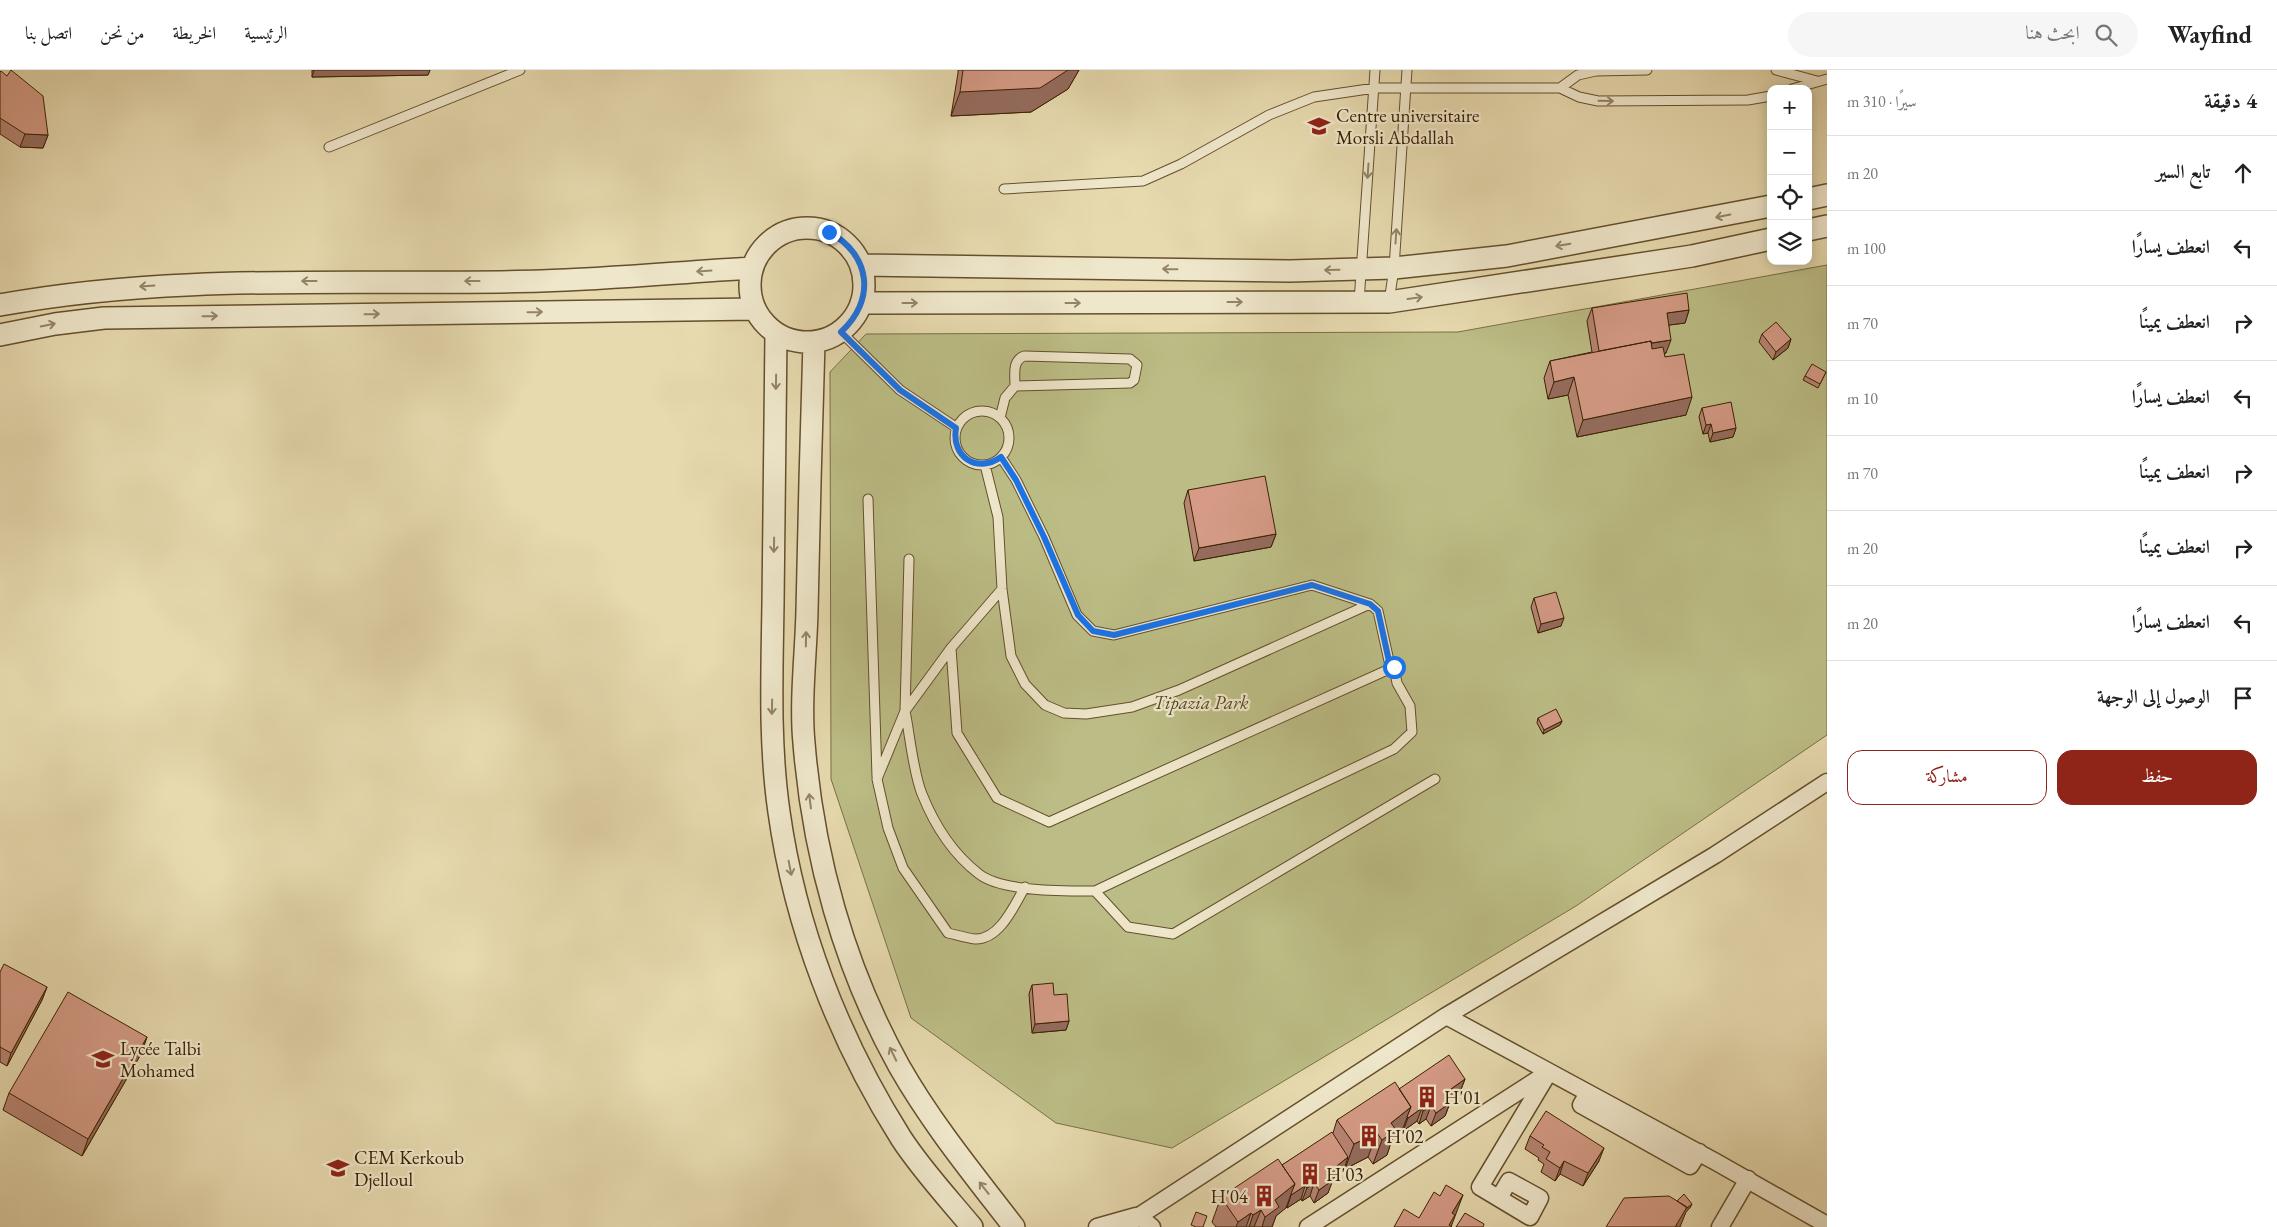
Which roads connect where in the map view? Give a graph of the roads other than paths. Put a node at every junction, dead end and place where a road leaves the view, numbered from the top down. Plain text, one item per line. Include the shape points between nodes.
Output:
1 (520, 70) edge
2 (1375, 70) edge
3 (1407, 70) edge
4 (1647, 70) edge
5 (1776, 70) edge
6 (1827, 79) edge
7 (1817, 81) junction
8 (1804, 85) edge
9 (1374, 88) junction
10 (1406, 88) junction
11 (1560, 88) junction
12 (1767, 97) edge
13 (329, 148) dead end
14 (1004, 189) dead end
15 (1827, 195) edge
16 (1812, 198) edge
17 (1767, 207) edge
18 (1827, 226) edge
19 (1812, 229) edge
20 (1767, 240) edge
21 (861, 265) junction
22 (752, 268) junction
23 (1394, 268) junction
24 (1362, 270) junction
25 (1359, 302) junction
26 (1389, 302) junction
27 (862, 303) junction
28 (0, 305) edge
29 (755, 309) junction
30 (841, 332) junction
31 (776, 334) junction
32 (0, 335) edge
33 (814, 342) junction
34 (1015, 386) junction
35 (1000, 418) junction
36 (956, 428) junction
37 (1001, 457) junction
38 (985, 465) junction
39 (868, 499) dead end
40 (909, 559) dead end
41 (1002, 589) junction
42 (1370, 604) junction
43 (951, 648) junction
44 (1394, 667) junction
45 (905, 711) junction
46 (877, 779) junction
47 (1435, 780) dead end
48 (1827, 782) edge
49 (1025, 887) junction
50 (1095, 890) junction
51 (1446, 1016) junction
52 (1549, 1072) junction
53 (1748, 1179) junction
54 (1499, 1198) dead end
55 (1138, 1216) junction
56 (1827, 1225) edge
57 (972, 1227) edge
58 (1014, 1227) edge
59 (1097, 1227) edge
60 (1126, 1227) edge
61 (1152, 1227) edge
62 (1308, 1227) edge
63 (1720, 1227) edge

1 - 13 lane
2 - 9 lane
3 - 10 lane
4 - 11 lane via 1596,71 1578,75
5 - 7 lane
6 - 7 lane
7 - 8 lane
9 - 10 lane
9 - 14 lane via 1314,97 1143,181
9 -> 24 lane
10 - 11 lane
23 -> 10 lane
11 -> 12 lane via 1598,101 1748,100
15 - 16 street
17 -> 23 street via 1507,256
18 - 19 street
26 -> 20 street via 1692,256
21 - 22 street via 839,238 829,232 805,228 773,240 760,253
24 -> 21 street
21 - 27 street via 864,278
22 -> 28 street via 541,281 292,281 152,286 48,296
22 - 29 street via 750,292
23 - 24 street
23 - 26 lane
24 - 25 lane
25 - 26 street
27 -> 25 street
27 - 30 street
29 - 31 street
32 -> 29 street via 104,318
30 - 33 street
30 - 36 lane via 900,390
31 - 33 street via 801,342
31 -> 57 street via 771,743 779,813 792,882 812,950 837,1016 867,1079 902,1140
58 -> 33 street via 934,1123 898,1065 850,958 824,875 811,808 804,740
34 - 34 lane via 1130,383 1134,380 1137,364 1130,359 1024,356 1015,364
34 - 35 lane via 1005,398
35 - 36 lane via 984,411 975,412
35 - 37 lane via 1009,433 1009,441
36 - 38 lane via 955,438 961,454 976,464
37 - 38 lane
37 - 42 lane via 1044,537 1078,615 1093,631 1114,635 1312,585
38 - 41 lane via 998,517
39 - 46 lane
40 - 45 lane
41 - 42 lane via 1011,656 1025,684 1045,705 1064,713 1086,714 1132,707 1179,690
41 - 43 lane
42 - 44 lane via 1378,611 1389,661
43 - 44 lane via 956,733 997,798 1049,822
43 - 45 lane
44 - 50 lane via 1397,683 1410,706 1412,732 1394,749
45 - 46 lane
45 - 49 lane via 921,792 946,842 980,875 1002,884
46 - 49 lane via 888,828 903,868 948,933 977,939 994,932 1007,918
47 - 50 lane via 1173,934 1128,927
48 - 51 street via 1682,875
49 - 50 lane via 1055,892
51 - 52 street
51 - 55 street
52 - 53 street via 1588,1093 1581,1105 1690,1166 1699,1152
52 - 54 street via 1480,1187
52 - 62 street
53 - 56 street
53 - 63 street
55 - 59 street
55 - 60 street
55 - 61 street

